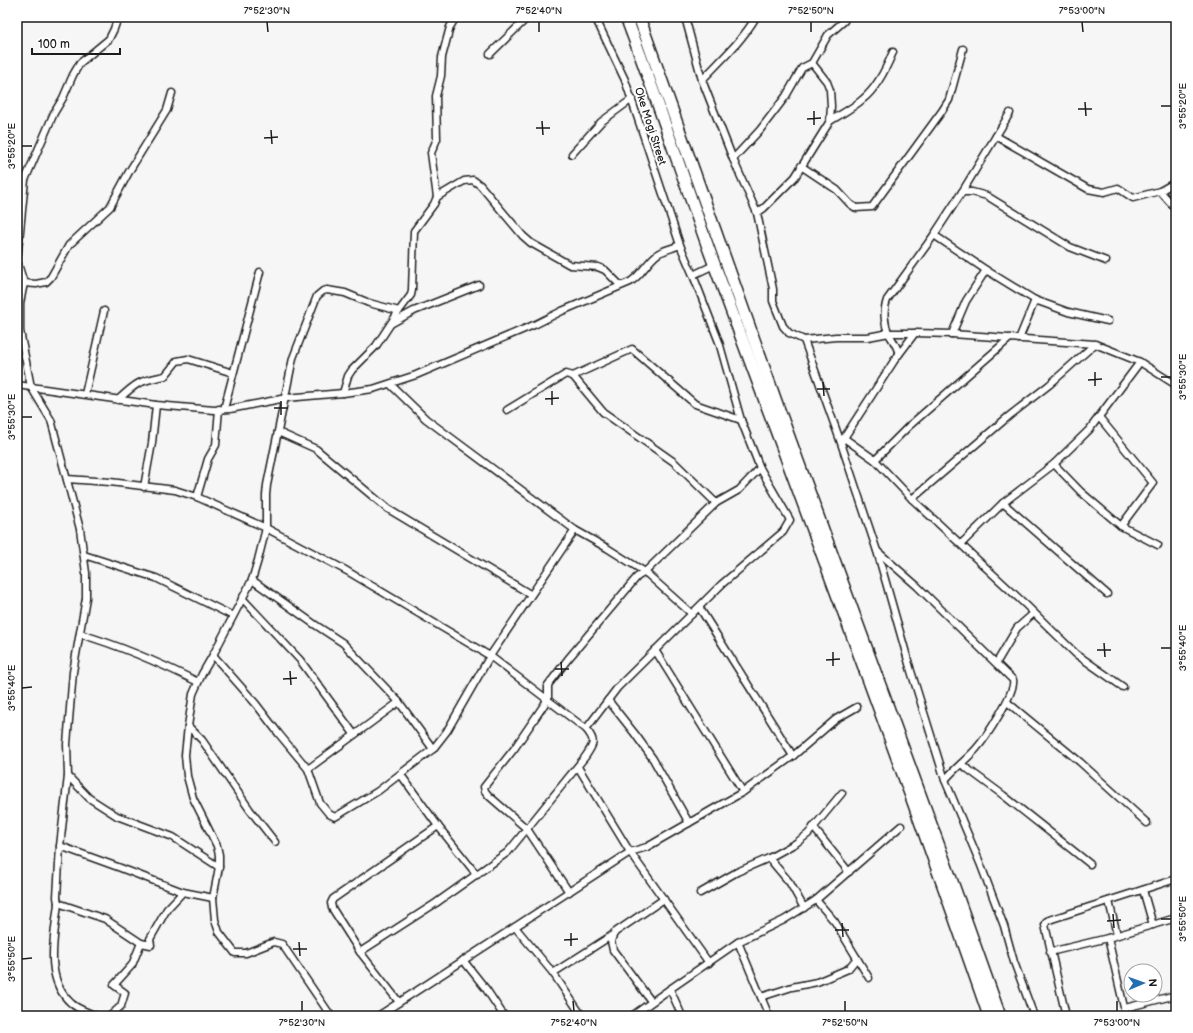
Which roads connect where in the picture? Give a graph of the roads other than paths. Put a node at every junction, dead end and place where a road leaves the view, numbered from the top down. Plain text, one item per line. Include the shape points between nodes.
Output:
1 (118, 17) edge
2 (456, 17) edge
3 (528, 17) edge
4 (595, 17) edge
5 (626, 17) edge
6 (639, 17) edge
7 (685, 17) edge
8 (756, 17) edge
9 (846, 17) edge
10 (963, 49) dead end
11 (893, 52) dead end
12 (490, 54) dead end
13 (812, 63) junction
14 (702, 80) junction
15 (172, 93) dead end
16 (632, 99) junction
17 (1010, 113) dead end
18 (830, 121) junction
19 (996, 136) junction
20 (572, 154) dead end
21 (733, 159) junction
22 (801, 166) junction
23 (1176, 182) edge
24 (1160, 191) junction
25 (962, 192) junction
26 (437, 197) junction
27 (1176, 209) edge
28 (757, 213) junction
29 (19, 229) edge
30 (934, 235) junction
31 (680, 245) junction
32 (1106, 261) dead end
33 (714, 265) junction
34 (986, 270) junction
35 (260, 272) dead end
36 (693, 275) junction
37 (24, 283) junction
38 (479, 285) dead end
39 (620, 285) junction
40 (1035, 300) junction
41 (104, 311) dead end
42 (398, 311) junction
43 (1108, 321) dead end
44 (392, 323) junction
45 (889, 333) junction
46 (914, 333) junction
47 (952, 334) junction
48 (1010, 338) junction
49 (1019, 339) junction
50 (804, 340) junction
51 (1094, 344) junction
52 (899, 354) junction
53 (1140, 362) junction
54 (233, 373) junction
55 (573, 376) junction
56 (390, 384) junction
57 (17, 385) edge
58 (1176, 385) edge
59 (31, 387) junction
60 (343, 393) junction
61 (85, 394) junction
62 (286, 398) junction
63 (118, 400) junction
64 (156, 405) junction
65 (221, 409) junction
66 (506, 410) dead end
67 (1098, 417) junction
68 (741, 420) junction
69 (278, 432) junction
70 (843, 440) junction
71 (875, 460) junction
72 (1054, 464) junction
73 (760, 468) junction
74 (67, 479) junction
75 (144, 487) junction
76 (197, 498) junction
77 (912, 499) junction
78 (716, 503) junction
79 (1003, 503) junction
80 (1121, 526) junction
81 (266, 528) junction
82 (575, 530) junction
83 (961, 544) junction
84 (1158, 545) dead end
85 (877, 550) junction
86 (84, 556) junction
87 (645, 572) junction
88 (252, 580) junction
89 (530, 594) junction
90 (1108, 594) dead end
91 (242, 598) junction
92 (699, 607) junction
93 (1034, 613) junction
94 (692, 614) junction
95 (233, 616) junction
96 (80, 634) junction
97 (655, 650) junction
98 (213, 655) junction
99 (490, 656) junction
100 (997, 662) junction
101 (198, 682) junction
102 (1123, 687) dead end
103 (548, 699) junction
104 (608, 700) junction
105 (399, 702) junction
106 (1007, 702) junction
107 (856, 707) dead end
108 (188, 726) junction
109 (586, 729) junction
110 (354, 734) junction
111 (433, 749) junction
112 (793, 756) junction
113 (961, 764) junction
114 (578, 767) junction
115 (308, 769) junction
116 (401, 775) junction
117 (68, 776) junction
118 (945, 780) junction
119 (743, 792) junction
120 (842, 794) dead end
121 (689, 823) junction
122 (1148, 823) dead end
123 (438, 826) junction
124 (901, 826) dead end
125 (813, 827) junction
126 (527, 829) junction
127 (275, 842) dead end
128 (60, 846) junction
129 (630, 852) junction
130 (769, 858) junction
131 (1090, 864) dead end
132 (219, 867) junction
133 (849, 872) junction
134 (477, 875) junction
135 (1176, 879) edge
136 (1143, 890) junction
137 (183, 892) junction
138 (569, 892) junction
139 (700, 893) dead end
140 (213, 898) junction
141 (664, 899) junction
142 (816, 900) junction
143 (1109, 901) junction
144 (58, 903) junction
145 (804, 908) junction
146 (1176, 918) edge
147 (1153, 925) junction
148 (515, 927) junction
149 (614, 934) junction
150 (1117, 935) junction
151 (1108, 938) junction
152 (738, 942) junction
153 (141, 943) junction
154 (360, 952) junction
155 (1050, 952) junction
156 (857, 958) junction
157 (463, 960) junction
158 (709, 963) junction
159 (553, 973) junction
160 (869, 978) dead end
161 (670, 989) junction
162 (1176, 995) edge
163 (761, 997) junction
164 (651, 1001) junction
165 (399, 1002) junction
166 (1125, 1008) junction
167 (114, 1015) edge
168 (96, 1016) edge
169 (331, 1016) edge
170 (378, 1016) edge
171 (504, 1016) edge
172 (582, 1016) edge
173 (632, 1016) edge
174 (682, 1016) edge
175 (769, 1016) edge
176 (989, 1016) edge
177 (1000, 1016) edge
178 (1034, 1016) edge
179 (1066, 1016) edge
180 (1126, 1016) edge

1 - 29 street via 109,39 80,63 54,113 25,180
2 - 26 street via 450,27 442,56 436,96 437,139 431,153
3 - 12 street
4 - 16 street, Oke Mogi Street
5 - 33 highway
6 - 177 highway
7 - 14 street
8 - 14 street via 733,49
9 - 13 street via 828,35
10 - 22 street via 949,100 872,207 856,208 837,190
11 - 18 street via 872,90
13 - 18 street via 830,90
13 - 21 street via 802,68 786,96
14 - 21 street
15 - 37 street via 167,110 110,207 69,245 46,282
16 - 20 street via 601,122
16 - 31 street, Oke Mogi Street
17 - 19 street
18 - 22 street
19 - 24 street via 1088,189 1104,192 1118,188 1133,198
19 - 25 street
21 - 28 street
22 - 28 street via 795,177
23 - 24 street
24 - 27 street
25 - 30 street
25 - 32 street via 987,196 1070,247
26 - 39 street via 464,181 473,180 531,243 570,265 605,270
26 - 42 street via 414,231 412,290
28 - 50 street via 773,290 773,302 789,333
29 - 37 street via 18,261
30 - 34 street
30 - 45 street via 887,300 885,314
31 - 36 street, Oke Mogi Street
31 - 39 street via 658,254 636,278
33 - 36 street
33 - 176 highway via 949,900
34 - 40 street
34 - 47 street via 966,301
35 - 54 street
36 - 68 street, Oke Mogi Street via 719,342
37 - 59 street via 20,303 20,331
38 - 44 street via 414,311
39 - 56 street via 536,324
40 - 43 street via 1068,312
40 - 49 street
41 - 61 street
42 - 44 street
42 - 62 street via 345,293 323,291 317,296 294,358
44 - 60 street via 372,351 352,370
45 - 46 street
45 - 50 street via 868,337
45 - 52 street via 898,347
46 - 47 street
46 - 52 street
47 - 48 street
48 - 49 street
48 - 71 street via 909,426
49 - 51 street
50 - 70 street
51 - 53 street
51 - 77 street via 1049,385
52 - 70 street
53 - 58 street
53 - 67 street
54 - 63 street via 188,359 177,361 165,376 134,384
54 - 65 street
55 - 66 street via 566,374
55 - 68 street via 632,349 695,404
55 - 78 street via 603,412 674,462
56 - 60 street
56 - 82 street via 426,419
57 - 59 street
59 - 61 street
59 - 74 street via 50,420
60 - 62 street
61 - 63 street
62 - 65 street
62 - 69 street
63 - 64 street
64 - 65 street
64 - 75 street
65 - 76 street via 216,445 208,460
67 - 72 street via 1089,430
67 - 80 street via 1153,483
68 - 73 street, Oke Mogi Street
69 - 81 street via 266,495
69 - 89 street via 316,449 388,509
70 - 71 street
70 - 85 street
71 - 77 street
72 - 79 street
72 - 80 street via 1081,492
73 - 78 street via 739,490
73 - 92 street, Oke Mogi Street via 790,520 783,532
74 - 75 street
74 - 86 street
75 - 76 street via 175,490
76 - 81 street
77 - 83 street
78 - 87 street
79 - 83 street
79 - 90 street
80 - 84 street
81 - 88 street
81 - 99 street via 347,571
82 - 87 street
82 - 89 street
83 - 93 street
85 - 100 street
85 - 118 street
86 - 95 street via 156,578
86 - 96 street via 86,598
87 - 94 street
87 - 103 street via 637,577 548,684
88 - 91 street
88 - 105 street via 343,643
89 - 99 street
91 - 95 street
91 - 110 street via 300,660
92 - 94 street
92 - 112 street
93 - 100 street via 1017,628
93 - 102 street via 1076,654
94 - 97 street
95 - 98 street
96 - 101 street via 126,649
96 - 117 street via 73,672
97 - 104 street
97 - 119 street
98 - 101 street
98 - 115 street
99 - 103 street
99 - 111 street
100 - 106 street via 1013,680 1014,686
101 - 108 street via 193,694
103 - 109 street
103 - 126 street via 514,749 484,786 489,796
104 - 109 street
104 - 121 street via 652,759
105 - 110 street
105 - 111 street
106 - 113 street via 977,748
106 - 122 street via 1080,762
107 - 112 street via 836,719
108 - 127 street via 202,740
108 - 132 street via 185,755 187,776 193,798 217,846
109 - 114 street via 593,737 594,744
110 - 115 street
111 - 116 street
112 - 119 street
113 - 118 street
113 - 131 street
114 - 126 street
114 - 129 street
115 - 116 street via 320,803 335,817
116 - 123 street
117 - 128 street
117 - 132 street via 89,798 117,816 173,837
118 - 178 street via 1002,919 1014,962
119 - 121 street
120 - 125 street
121 - 129 street via 647,847
123 - 134 street
123 - 154 street via 333,899 332,908
124 - 133 street
125 - 130 street via 796,843
125 - 133 street
126 - 134 street via 508,852
126 - 138 street
128 - 137 street
128 - 144 street via 56,897
129 - 138 street
129 - 141 street
130 - 139 street
130 - 145 street via 790,883
132 - 140 street
133 - 142 street
134 - 154 street
135 - 136 street
136 - 143 street
136 - 147 street
137 - 140 street
137 - 153 street via 167,909 150,939 151,945
138 - 148 street
140 - 169 street via 219,932 234,953 246,953 274,942 282,944
141 - 149 street
141 - 158 street
142 - 145 street
142 - 156 street via 835,922
143 - 150 street
143 - 155 street via 1047,922 1045,925
144 - 153 street via 105,919
144 - 168 street via 52,953 56,979 72,1004
145 - 152 street
146 - 147 street
147 - 150 street
148 - 157 street
148 - 159 street
149 - 159 street
149 - 164 street via 611,941 613,950
150 - 151 street
151 - 155 street
151 - 166 street
152 - 158 street
152 - 163 street
153 - 167 street via 132,965 114,985 125,993 121,1006
154 - 165 street
155 - 179 street
156 - 160 street
156 - 163 street via 848,969 817,982
157 - 165 street
157 - 171 street
158 - 161 street
159 - 172 street
161 - 164 street
161 - 174 street
162 - 166 street
163 - 175 street
164 - 173 street
165 - 170 street
166 - 180 street

